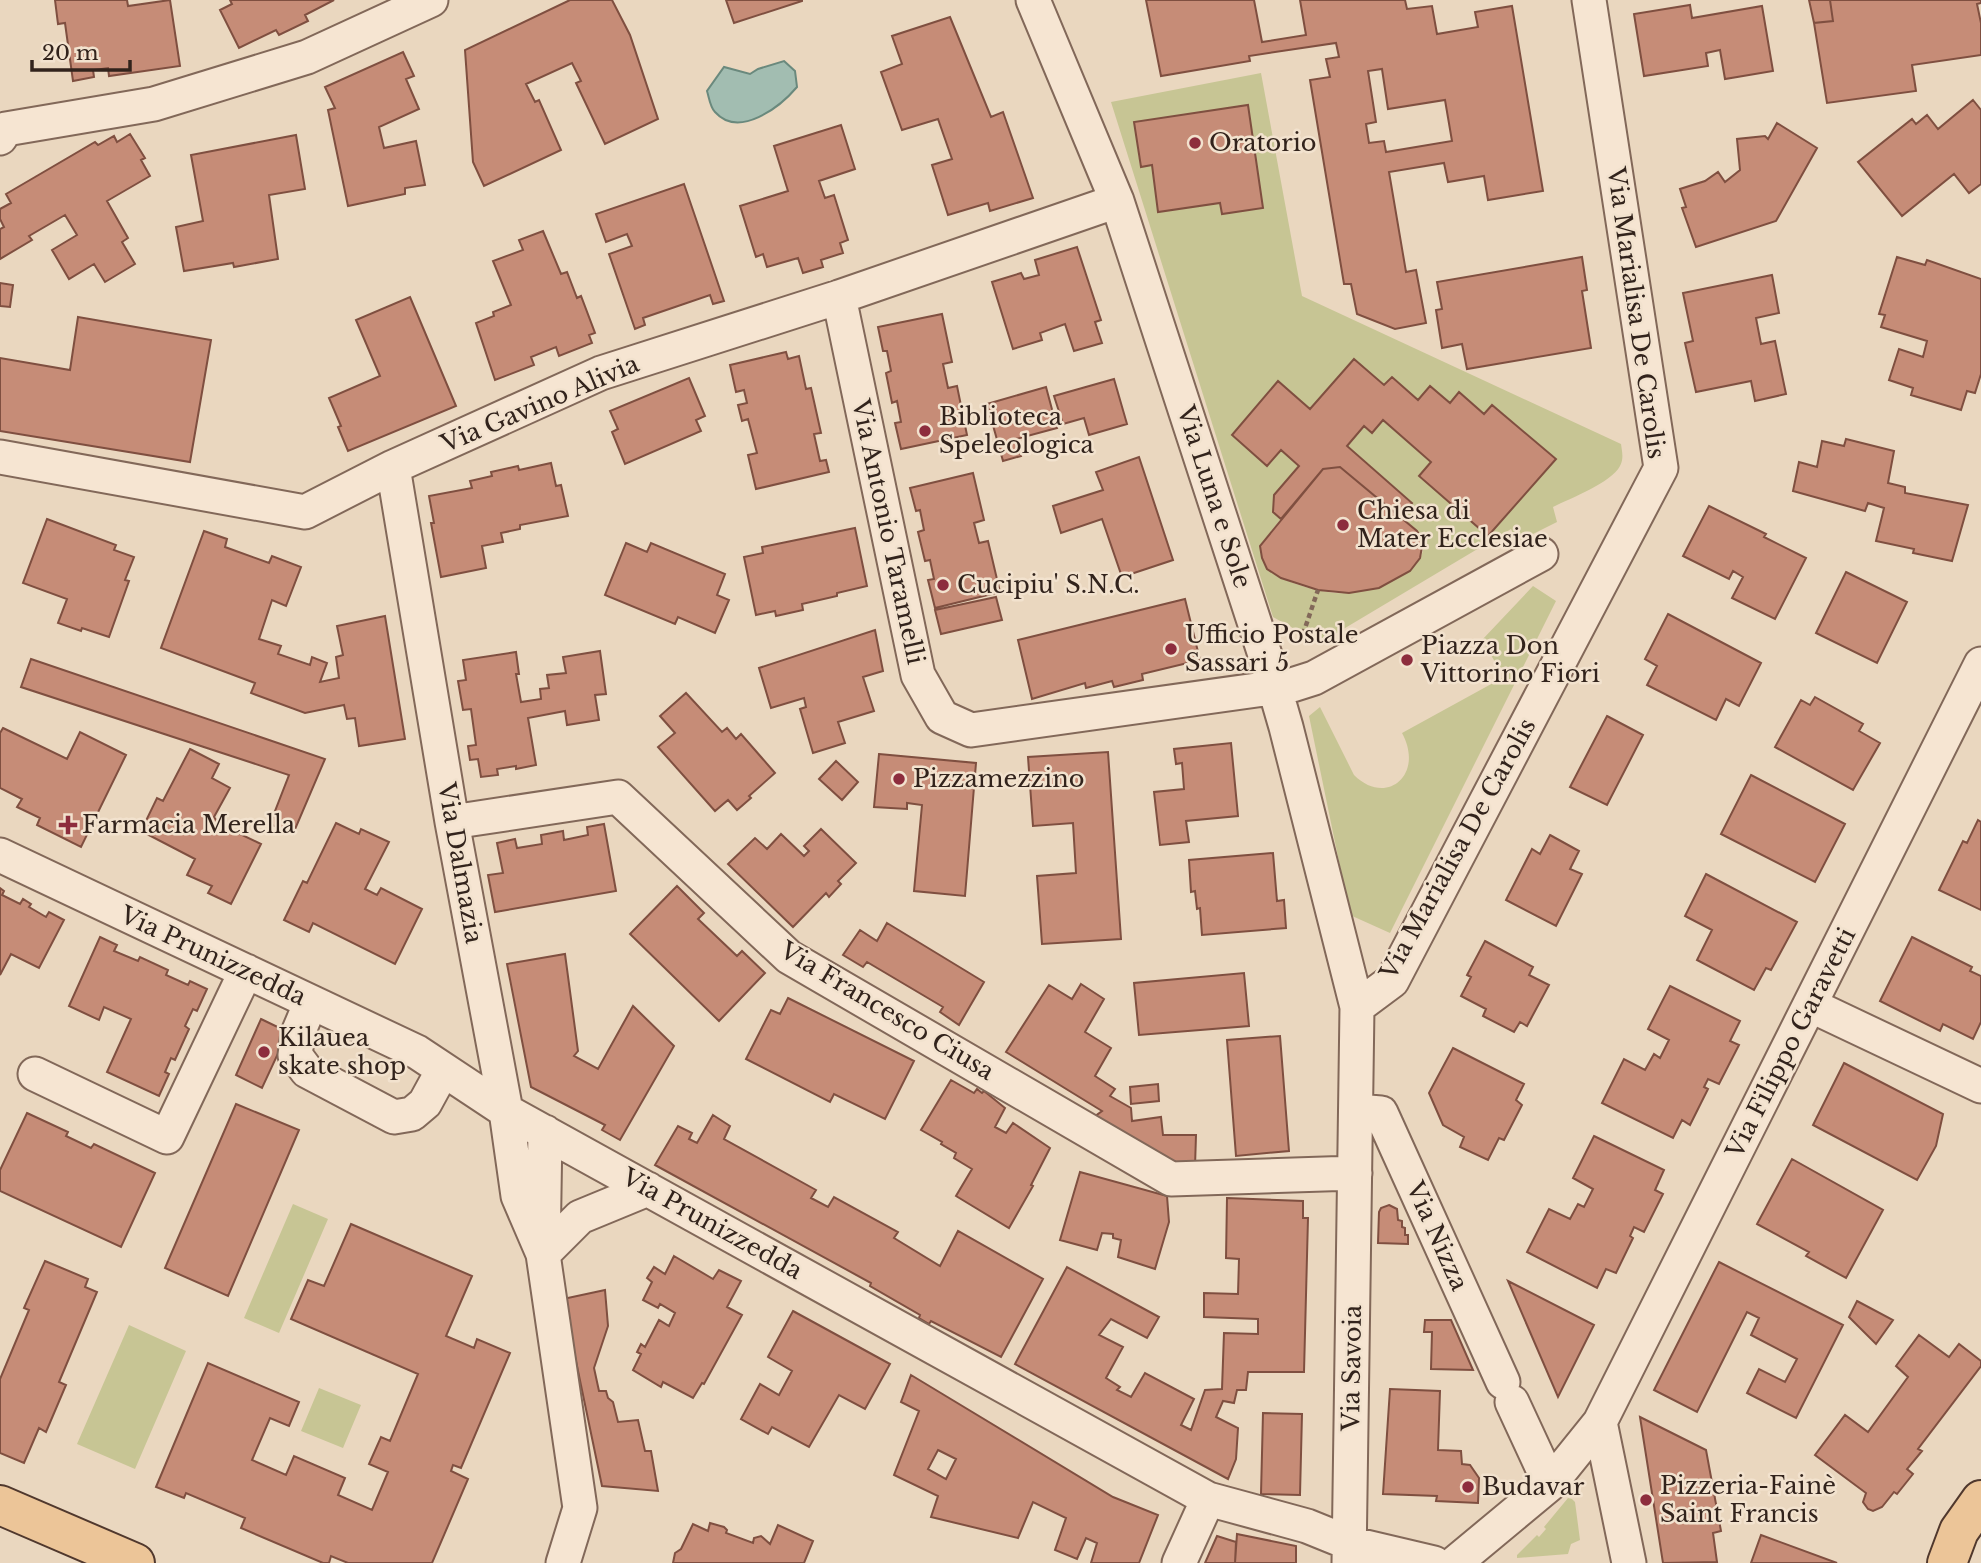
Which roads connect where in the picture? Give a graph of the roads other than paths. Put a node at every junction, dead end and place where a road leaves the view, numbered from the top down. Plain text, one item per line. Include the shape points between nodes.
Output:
1 (431, 0) edge
2 (1033, 0) edge
3 (1589, 0) edge
4 (0, 138) edge
5 (1117, 201) junction
6 (839, 298) junction
7 (0, 457) edge
8 (393, 467) junction
9 (1541, 554) dead end
10 (1981, 664) edge
11 (1276, 688) junction
12 (452, 822) junction
13 (0, 855) edge
14 (246, 971) junction
15 (311, 1002) junction
16 (1810, 1005) junction
17 (1357, 1007) junction
18 (443, 1070) junction
19 (35, 1074) dead end
20 (1981, 1087) edge
21 (506, 1111) junction
22 (1356, 1111) junction
23 (545, 1132) junction
24 (1355, 1173) junction
25 (648, 1189) junction
26 (543, 1254) junction
27 (1600, 1422) junction
28 (1550, 1484) junction
29 (1208, 1499) junction
30 (1981, 1500) edge
31 (0, 1506) edge
32 (1349, 1553) edge
33 (135, 1563) edge
34 (563, 1563) edge
35 (1179, 1563) edge
36 (1434, 1563) edge
37 (1455, 1563) edge
38 (1629, 1563) edge
39 (1947, 1563) edge

1 - 4 street via 307,57 154,104 6,129
2 - 5 street, Via Luna e Sole
3 - 17 street, Via Marialisa De Carolis via 1661,468 1392,981
5 - 6 street, Via Gavino Alivia
5 - 11 street, Via Luna e Sole
6 - 8 street, Via Gavino Alivia via 601,373
6 - 11 street, Via Antonio Taramelli via 918,675 942,717 971,730
7 - 8 street, Via Gavino Alivia via 305,512
8 - 12 street, Via Dalmazia
9 - 11 street via 1314,678
10 - 16 street, Via Filippo Garavetti
11 - 17 street, Via Luna e Sole
12 - 21 street, Via Dalmazia
12 - 24 street, Via Francesco Ciusa via 618,797 789,957 1171,1179
13 - 14 street, Via Prunizzedda
14 - 15 street, Via Prunizzedda
14 - 19 street via 167,1137
15 - 18 street, Via Prunizzedda via 417,1052
15 - 18 street via 298,1032 295,1055 307,1071 394,1117 412,1114 425,1103
16 - 20 street
16 - 27 street, Via Filippo Garavetti
17 - 22 street, Via Luna e Sole
18 - 21 street, Via Prunizzedda
21 - 23 street, Via Prunizzedda
21 - 26 street, Via Dalmazia via 518,1196
22 - 24 street, Via Luna e Sole
22 - 28 street, Via Nizza via 1381,1113
23 - 25 street, Via Prunizzedda
23 - 26 street, Via Dalmazia
24 - 32 street, Via Savoia
25 - 26 street via 580,1217
25 - 29 street, Via Prunizzedda
26 - 34 street, Via Dalmazia via 580,1508
27 - 28 street
27 - 38 street
28 - 37 street
29 - 32 street, Via Prunizzedda via 1307,1526
29 - 35 street
30 - 39 main road via 1958,1531
31 - 33 main road
32 - 36 street, Via Prunizzedda

